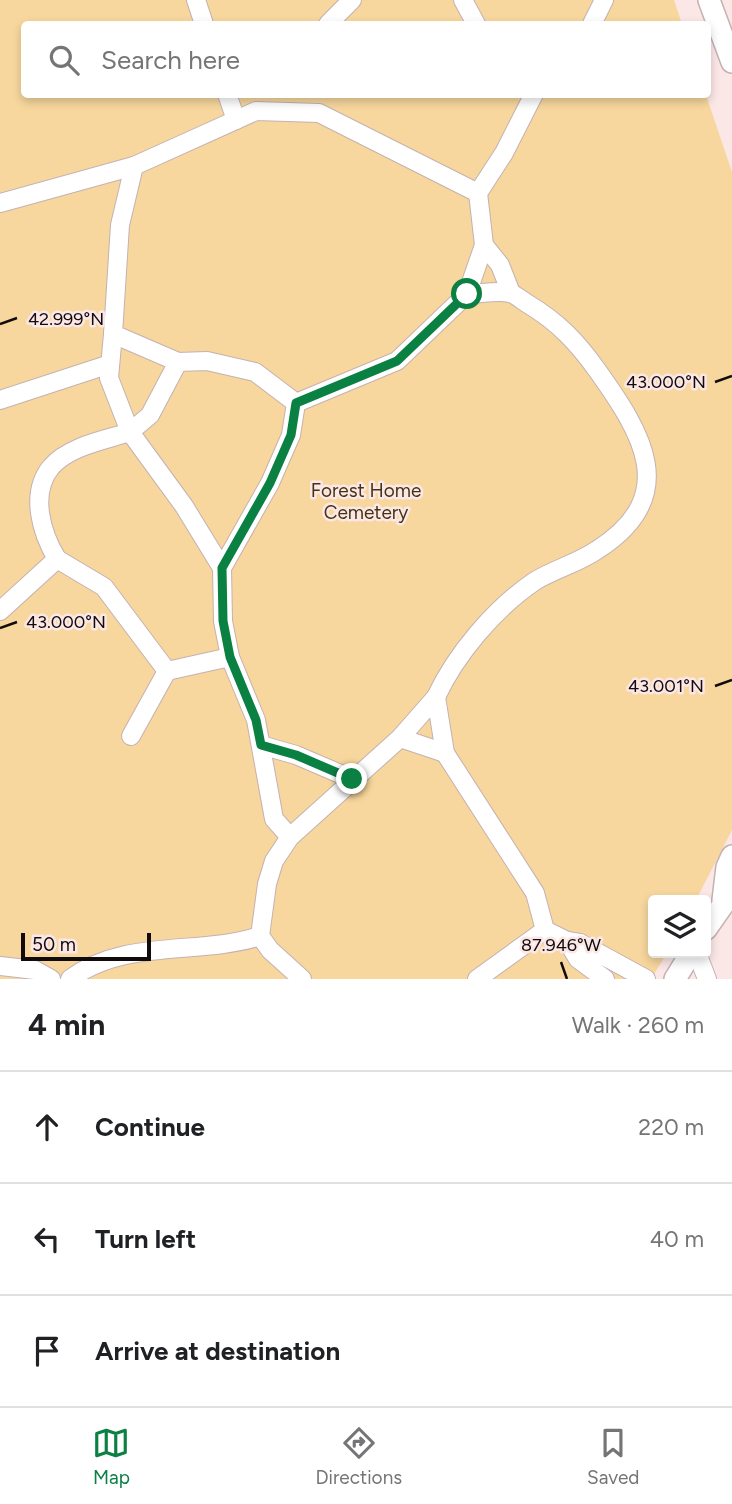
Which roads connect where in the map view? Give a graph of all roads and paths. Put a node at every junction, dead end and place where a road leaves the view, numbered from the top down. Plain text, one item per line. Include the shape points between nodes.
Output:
1 (196, 0) edge
2 (352, 0) edge
3 (463, 0) edge
4 (604, 0) edge
5 (709, 0) edge
6 (203, 21) edge
7 (331, 21) edge
8 (474, 21) edge
9 (594, 21) edge
10 (732, 62) edge
11 (228, 98) edge
12 (533, 98) edge
13 (270, 103) edge
14 (236, 120) junction
15 (134, 166) junction
16 (478, 193) junction
17 (0, 203) edge
18 (484, 246) junction
19 (511, 293) junction
20 (467, 294) junction
21 (113, 334) junction
22 (178, 362) junction
23 (110, 364) junction
24 (0, 400) edge
25 (296, 403) junction
26 (130, 432) junction
27 (57, 559) junction
28 (222, 568) junction
29 (0, 611) edge
30 (230, 657) junction
31 (167, 671) junction
32 (436, 697) junction
33 (131, 736) dead end
34 (400, 738) junction
35 (261, 745) junction
36 (445, 753) junction
37 (352, 779) junction
38 (290, 837) junction
39 (732, 856) edge
40 (728, 896) edge
41 (711, 922) edge
42 (545, 930) junction
43 (260, 936) junction
44 (567, 941) junction
45 (688, 958) edge
46 (699, 958) edge
47 (0, 966) edge
48 (51, 979) edge
49 (70, 979) edge
50 (302, 979) edge
51 (477, 979) edge
52 (605, 979) edge
53 (646, 979) edge
54 (675, 979) edge
55 (707, 979) edge

1 - 6 street
2 - 7 street
3 - 8 street
4 - 9 street
5 - 10 main road
11 - 14 street
12 - 16 street
13 - 14 street
13 - 16 street via 319,114
14 - 15 street
15 - 17 street
15 - 21 street via 120,225
16 - 18 street
18 - 19 street via 500,265
18 - 20 street
19 - 20 street
19 - 32 street via 578,342 637,431 648,482 623,531 510,601 449,670
20 - 25 street via 397,361
21 - 22 street
21 - 23 street
22 - 25 street via 207,361 255,372
22 - 26 street via 150,415
23 - 24 street
23 - 26 street via 109,378
25 - 28 street via 281,459
26 - 27 street via 82,447 51,467 41,491 39,516
26 - 28 street
27 - 29 street
27 - 31 street via 104,587
28 - 30 street via 223,621
30 - 31 street
30 - 35 street via 256,720
31 - 33 street
32 - 34 street
32 - 36 street
34 - 36 street
34 - 37 street
35 - 37 street
35 - 38 street via 274,819
36 - 42 street via 536,893
37 - 38 street
38 - 43 street via 274,861 267,884
39 - 40 main road via 727,867
40 - 41 main road
42 - 44 street
42 - 51 street
43 - 49 street via 236,944 136,953
43 - 50 street
44 - 52 street via 578,959
44 - 53 street via 580,943
45 - 54 main road
46 - 55 street
47 - 48 street via 35,970

